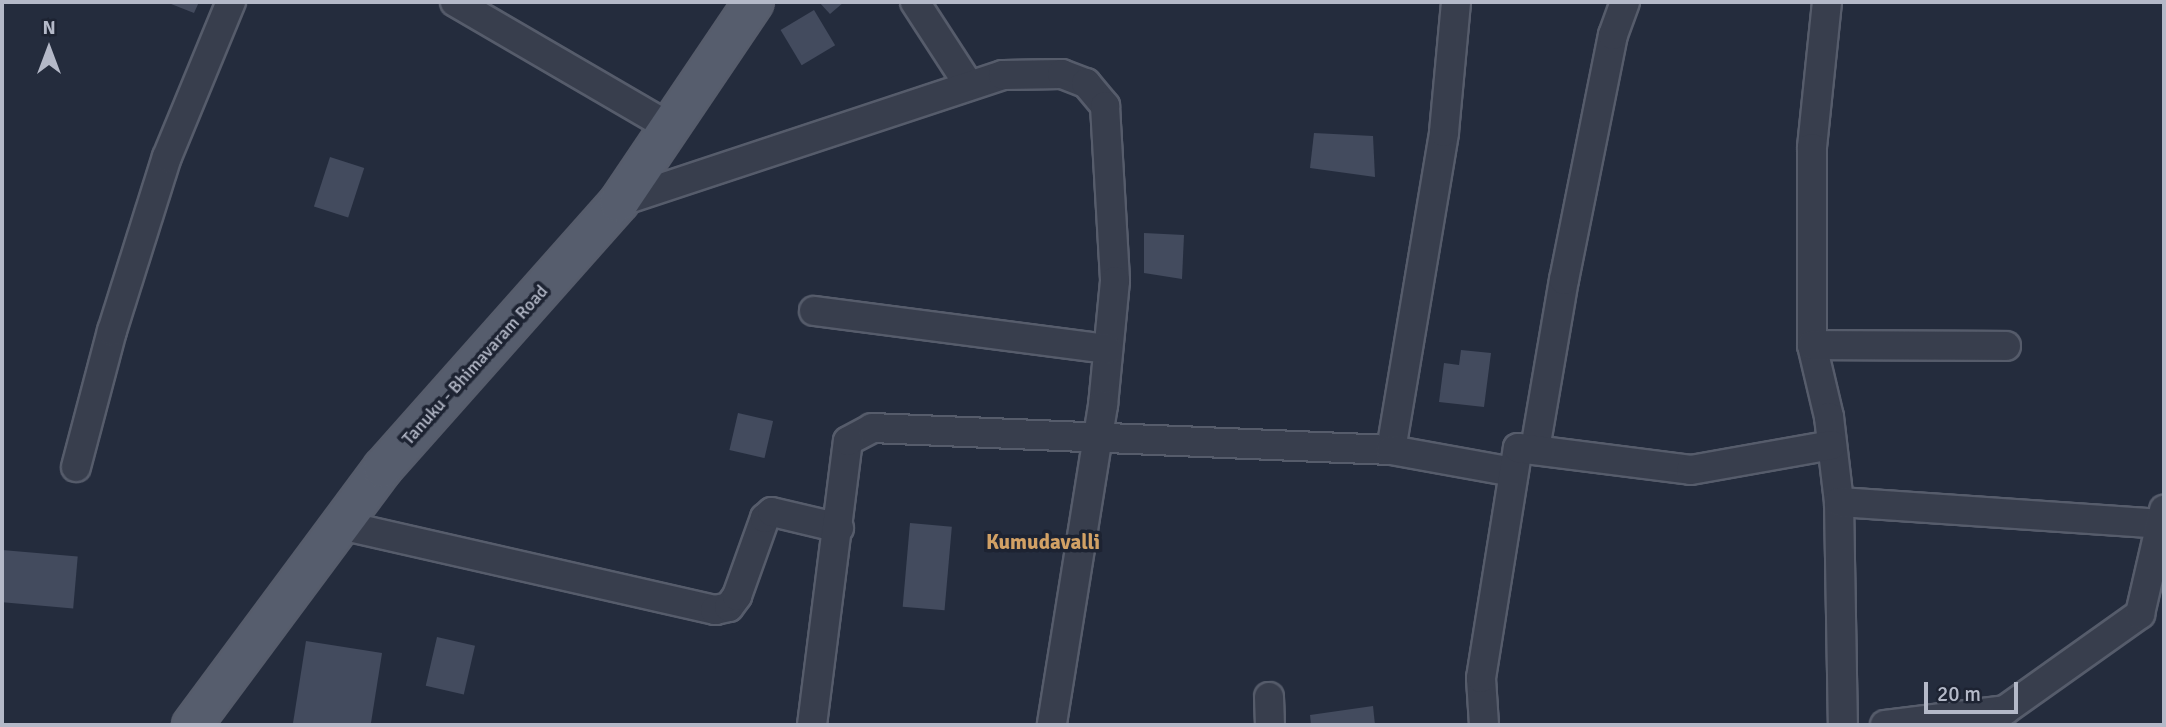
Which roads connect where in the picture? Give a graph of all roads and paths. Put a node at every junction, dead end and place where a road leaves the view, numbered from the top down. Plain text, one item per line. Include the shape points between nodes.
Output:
1 (232, 2) edge
2 (455, 2) edge
3 (754, 2) edge
4 (915, 2) edge
5 (1455, 2) edge
6 (1625, 2) edge
7 (1827, 2) edge
8 (969, 85) junction
9 (670, 127) junction
10 (620, 202) junction
11 (814, 311) dead end
12 (1812, 345) junction
13 (2006, 346) dead end
14 (1108, 349) junction
15 (1097, 437) junction
16 (1832, 445) junction
17 (1535, 449) junction
18 (1391, 450) junction
19 (76, 467) dead end
20 (1513, 472) junction
21 (1839, 502) junction
22 (2163, 517) edge
23 (341, 525) junction
24 (839, 528) junction
25 (1269, 697) dead end
26 (192, 725) edge
27 (812, 725) edge
28 (1052, 725) edge
29 (1270, 725) edge
30 (1484, 725) edge
31 (1843, 725) edge
32 (1885, 725) edge

1 - 19 street via 167,156 112,331
2 - 9 street
3 - 9 main road, Tanuku - Bhimavaram Road
4 - 8 street
5 - 18 street via 1444,132
6 - 17 street via 1613,35 1563,280
7 - 12 street via 1812,148
8 - 10 street via 888,117
8 - 14 street via 1003,75 1062,74 1086,83 1105,106 1115,281
9 - 10 main road, Tanuku - Bhimavaram Road
10 - 23 main road, Tanuku - Bhimavaram Road via 383,468
11 - 14 street
12 - 13 street
12 - 16 street
14 - 15 street
15 - 18 street
15 - 24 street via 872,428 848,441
15 - 28 street
16 - 17 street via 1691,470
16 - 21 street
17 - 20 street via 1518,448
18 - 20 street
20 - 30 street via 1481,678
21 - 22 street
21 - 31 street
22 - 32 street via 2140,614 2005,710
23 - 24 street via 715,610 729,607 737,596 765,518 772,512
23 - 26 main road, Tanuku - Bhimavaram Road
24 - 27 street
25 - 29 street

